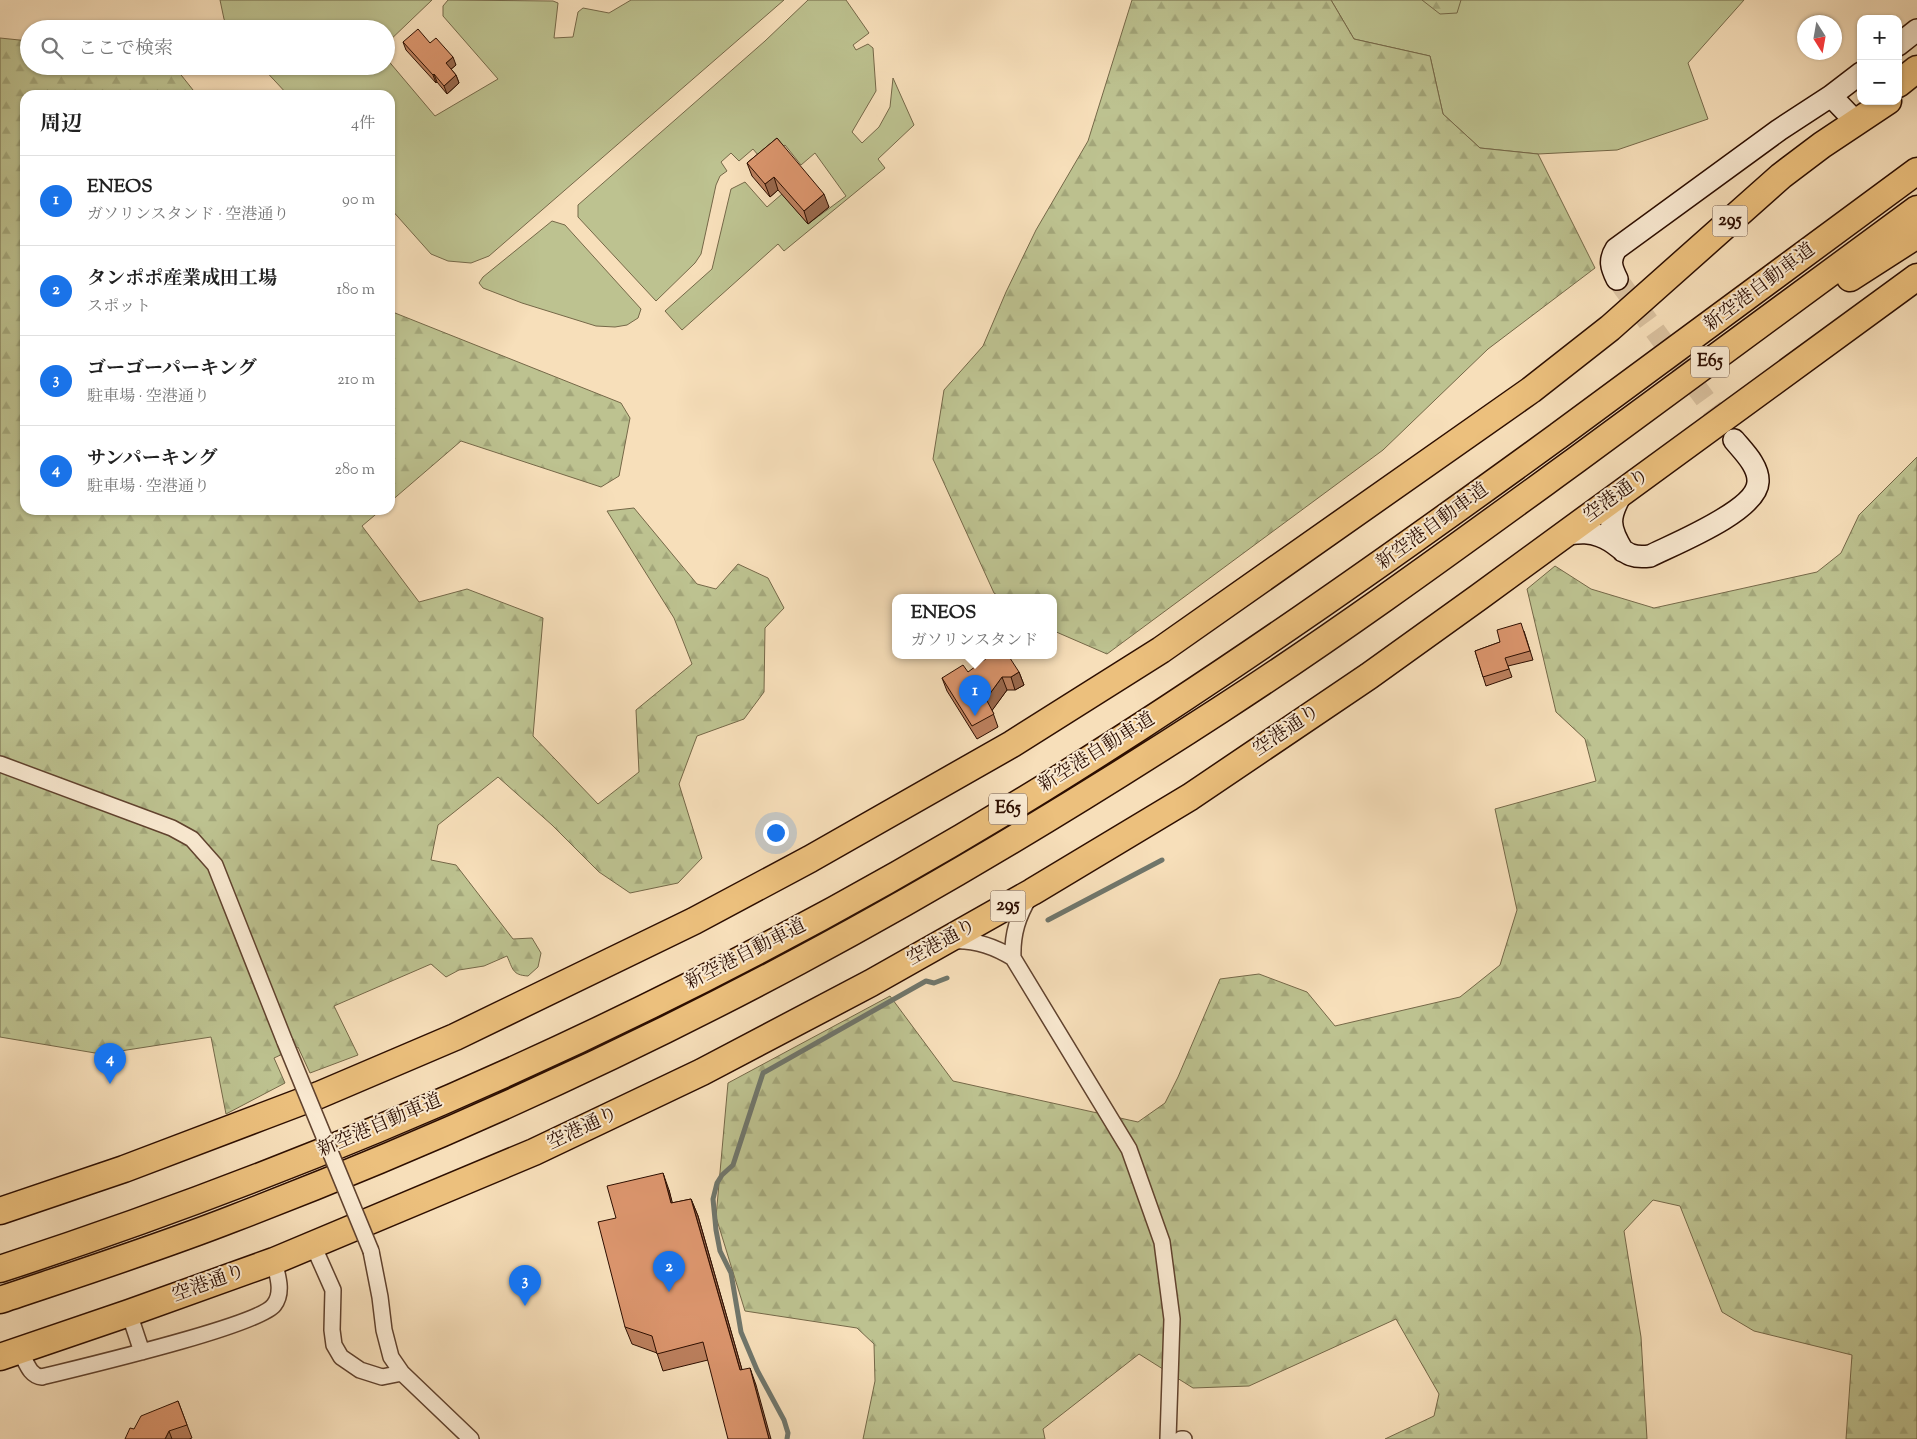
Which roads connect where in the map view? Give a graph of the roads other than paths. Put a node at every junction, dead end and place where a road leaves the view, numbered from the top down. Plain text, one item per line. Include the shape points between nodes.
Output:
1 (1917, 30) edge
2 (1902, 42) edge
3 (1917, 69) edge
4 (1857, 77) edge
5 (1902, 81) edge
6 (1917, 85) edge
7 (1902, 94) edge
8 (1831, 96) junction
9 (1874, 105) edge
10 (1882, 105) edge
11 (1856, 122) junction
12 (1917, 171) edge
13 (1917, 209) edge
14 (1917, 235) edge
15 (1917, 277) edge
16 (1617, 279) tunnel mouth
17 (1734, 440) tunnel mouth
18 (1622, 493) junction
19 (1502, 514) junction
20 (1564, 534) junction
21 (1623, 551) junction
22 (0, 764) edge
23 (1032, 892) junction
24 (944, 942) junction
25 (1013, 958) junction
26 (0, 1211) edge
27 (313, 1245) junction
28 (274, 1261) junction
29 (0, 1268) edge
30 (0, 1300) edge
31 (129, 1313) junction
32 (142, 1352) junction
33 (10, 1354) edge
34 (402, 1373) junction
35 (472, 1439) edge
36 (1168, 1439) edge

1 - 2 street
3 - 5 highway
4 - 8 street
6 - 7 highway
8 - 11 street
8 - 16 street via 1616,249 1611,258
9 - 11 highway
10 - 11 highway, 295
11 - 26 highway, 295 via 1766,188 1610,328 1531,390 1161,650 1003,749 694,921 454,1037 252,1121
12 - 29 highway, 新空港自動車道 / E65 via 1388,560 1205,685 916,864 775,941 495,1078 218,1192
13 - 19 highway, 新空港自動車道 / E65
14 - 19 highway via 1838,286 1603,450
15 - 18 highway, 空港通り / 295
17 - 21 street via 1756,471 1758,483 1754,495 1745,504 1730,516 1650,556 1631,556
18 - 20 highway, 空港通り / 295
18 - 21 street via 1611,520 1615,539
19 - 30 highway, 新空港自動車道 / E65 via 1223,708 930,888 797,962 509,1103 355,1170 229,1220
20 - 21 street via 1578,532 1601,536
20 - 23 highway, 空港通り / 295 via 1369,676 1190,797
22 - 34 street, bridge via 172,828 192,839 215,865 371,1251 384,1330 391,1357
23 - 24 highway, 空港通り / 295
23 - 25 street via 1017,921
24 - 25 street via 975,942
24 - 27 highway, 空港通り / 295 via 794,1025 616,1114
25 - 36 street via 1129,1149 1162,1242 1172,1319
27 - 28 highway, 空港通り / 295
27 - 34 street via 333,1290 332,1330 334,1345 341,1357 360,1370 382,1376
28 - 31 highway, 空港通り / 295
28 - 32 street via 279,1282 274,1306 252,1318
31 - 32 street
31 - 33 highway, 空港通り / 295
32 - 33 street via 42,1376 36,1376
34 - 35 street

